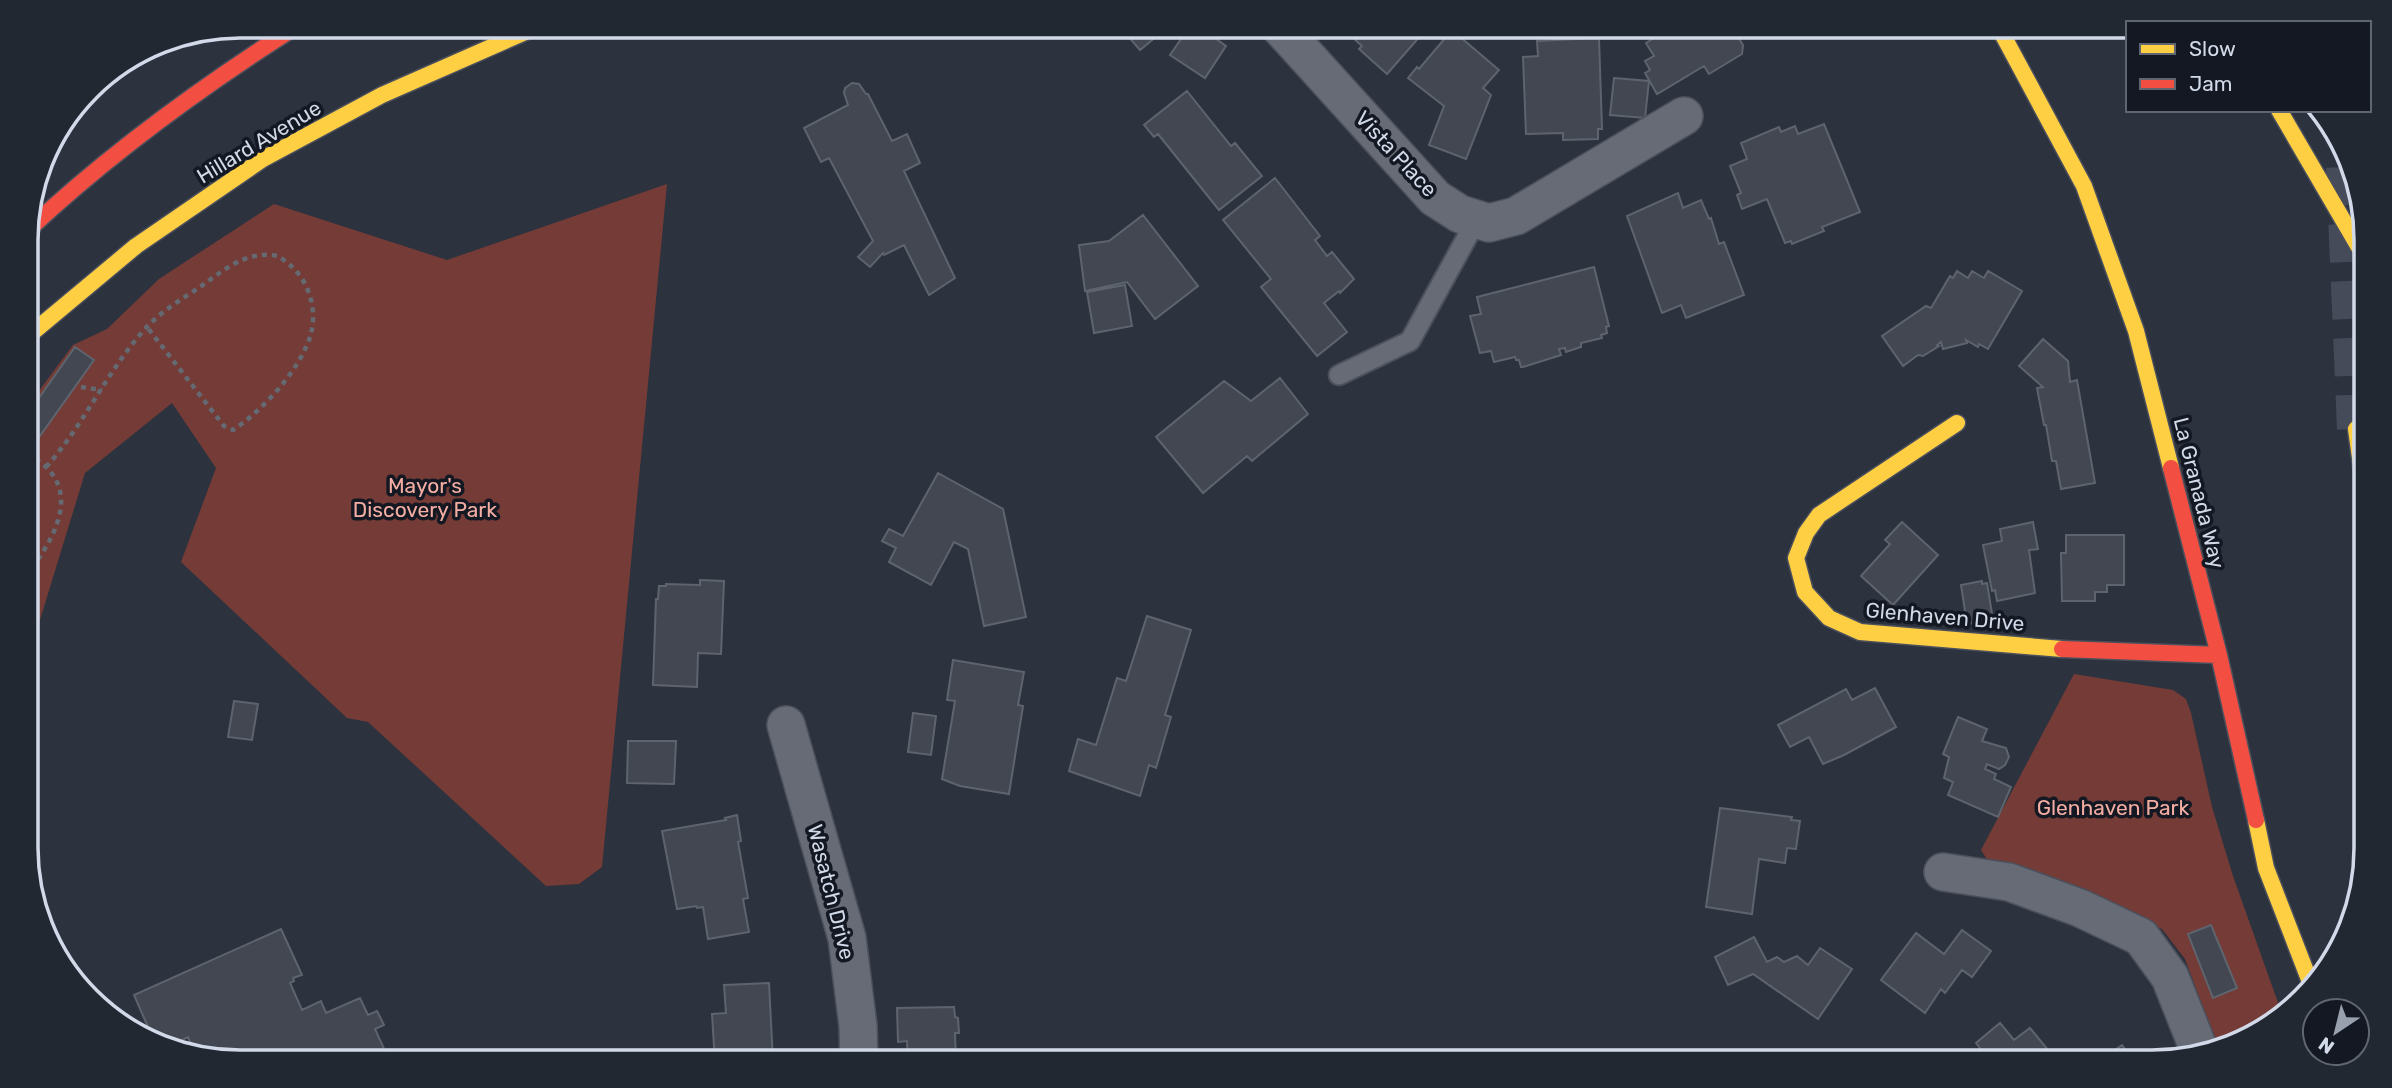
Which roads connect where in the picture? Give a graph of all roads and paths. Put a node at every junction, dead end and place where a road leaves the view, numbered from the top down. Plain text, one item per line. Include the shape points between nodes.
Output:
1 (1290, 38) edge
2 (2004, 38) edge
3 (277, 39) edge
4 (510, 39) edge
5 (2280, 112) edge
6 (1684, 116) dead end
7 (40, 219) edge
8 (1477, 219) junction
9 (2354, 239) edge
10 (39, 327) edge
11 (147, 327) junction
12 (1339, 374) dead end
13 (81, 387) dead end
14 (102, 390) junction
15 (1957, 423) dead end
16 (39, 462) edge
17 (46, 467) junction
18 (38, 558) edge
19 (2219, 655) junction
20 (786, 724) dead end
21 (1943, 872) dead end
22 (2307, 975) edge
23 (2197, 1044) edge
24 (859, 1050) edge

1 - 8 street, Vista Place via 1435,198
2 - 19 main road, La Granada Way via 2084,186 2136,331
3 - 7 main road via 135,137
4 - 10 main road, Hillard Avenue via 382,96 263,159 136,246
5 - 9 main road
6 - 8 street, Vista Place via 1516,216 1489,223
8 - 12 lane via 1410,341
11 - 11 path via 239,261 258,255 279,256 299,273 309,291 313,322 291,373 233,430 224,426
11 - 14 path
13 - 14 path
14 - 17 path
15 - 19 main road, Glenhaven Drive via 1819,515 1806,533 1796,558 1805,592 1829,618 1860,632 1907,637
16 - 17 path
17 - 18 path via 57,483 62,507 55,533
19 - 22 main road, La Granada Way via 2266,868
20 - 24 street, Wasatch Drive via 847,938
21 - 23 street via 2008,883 2080,908 2141,937 2170,977

